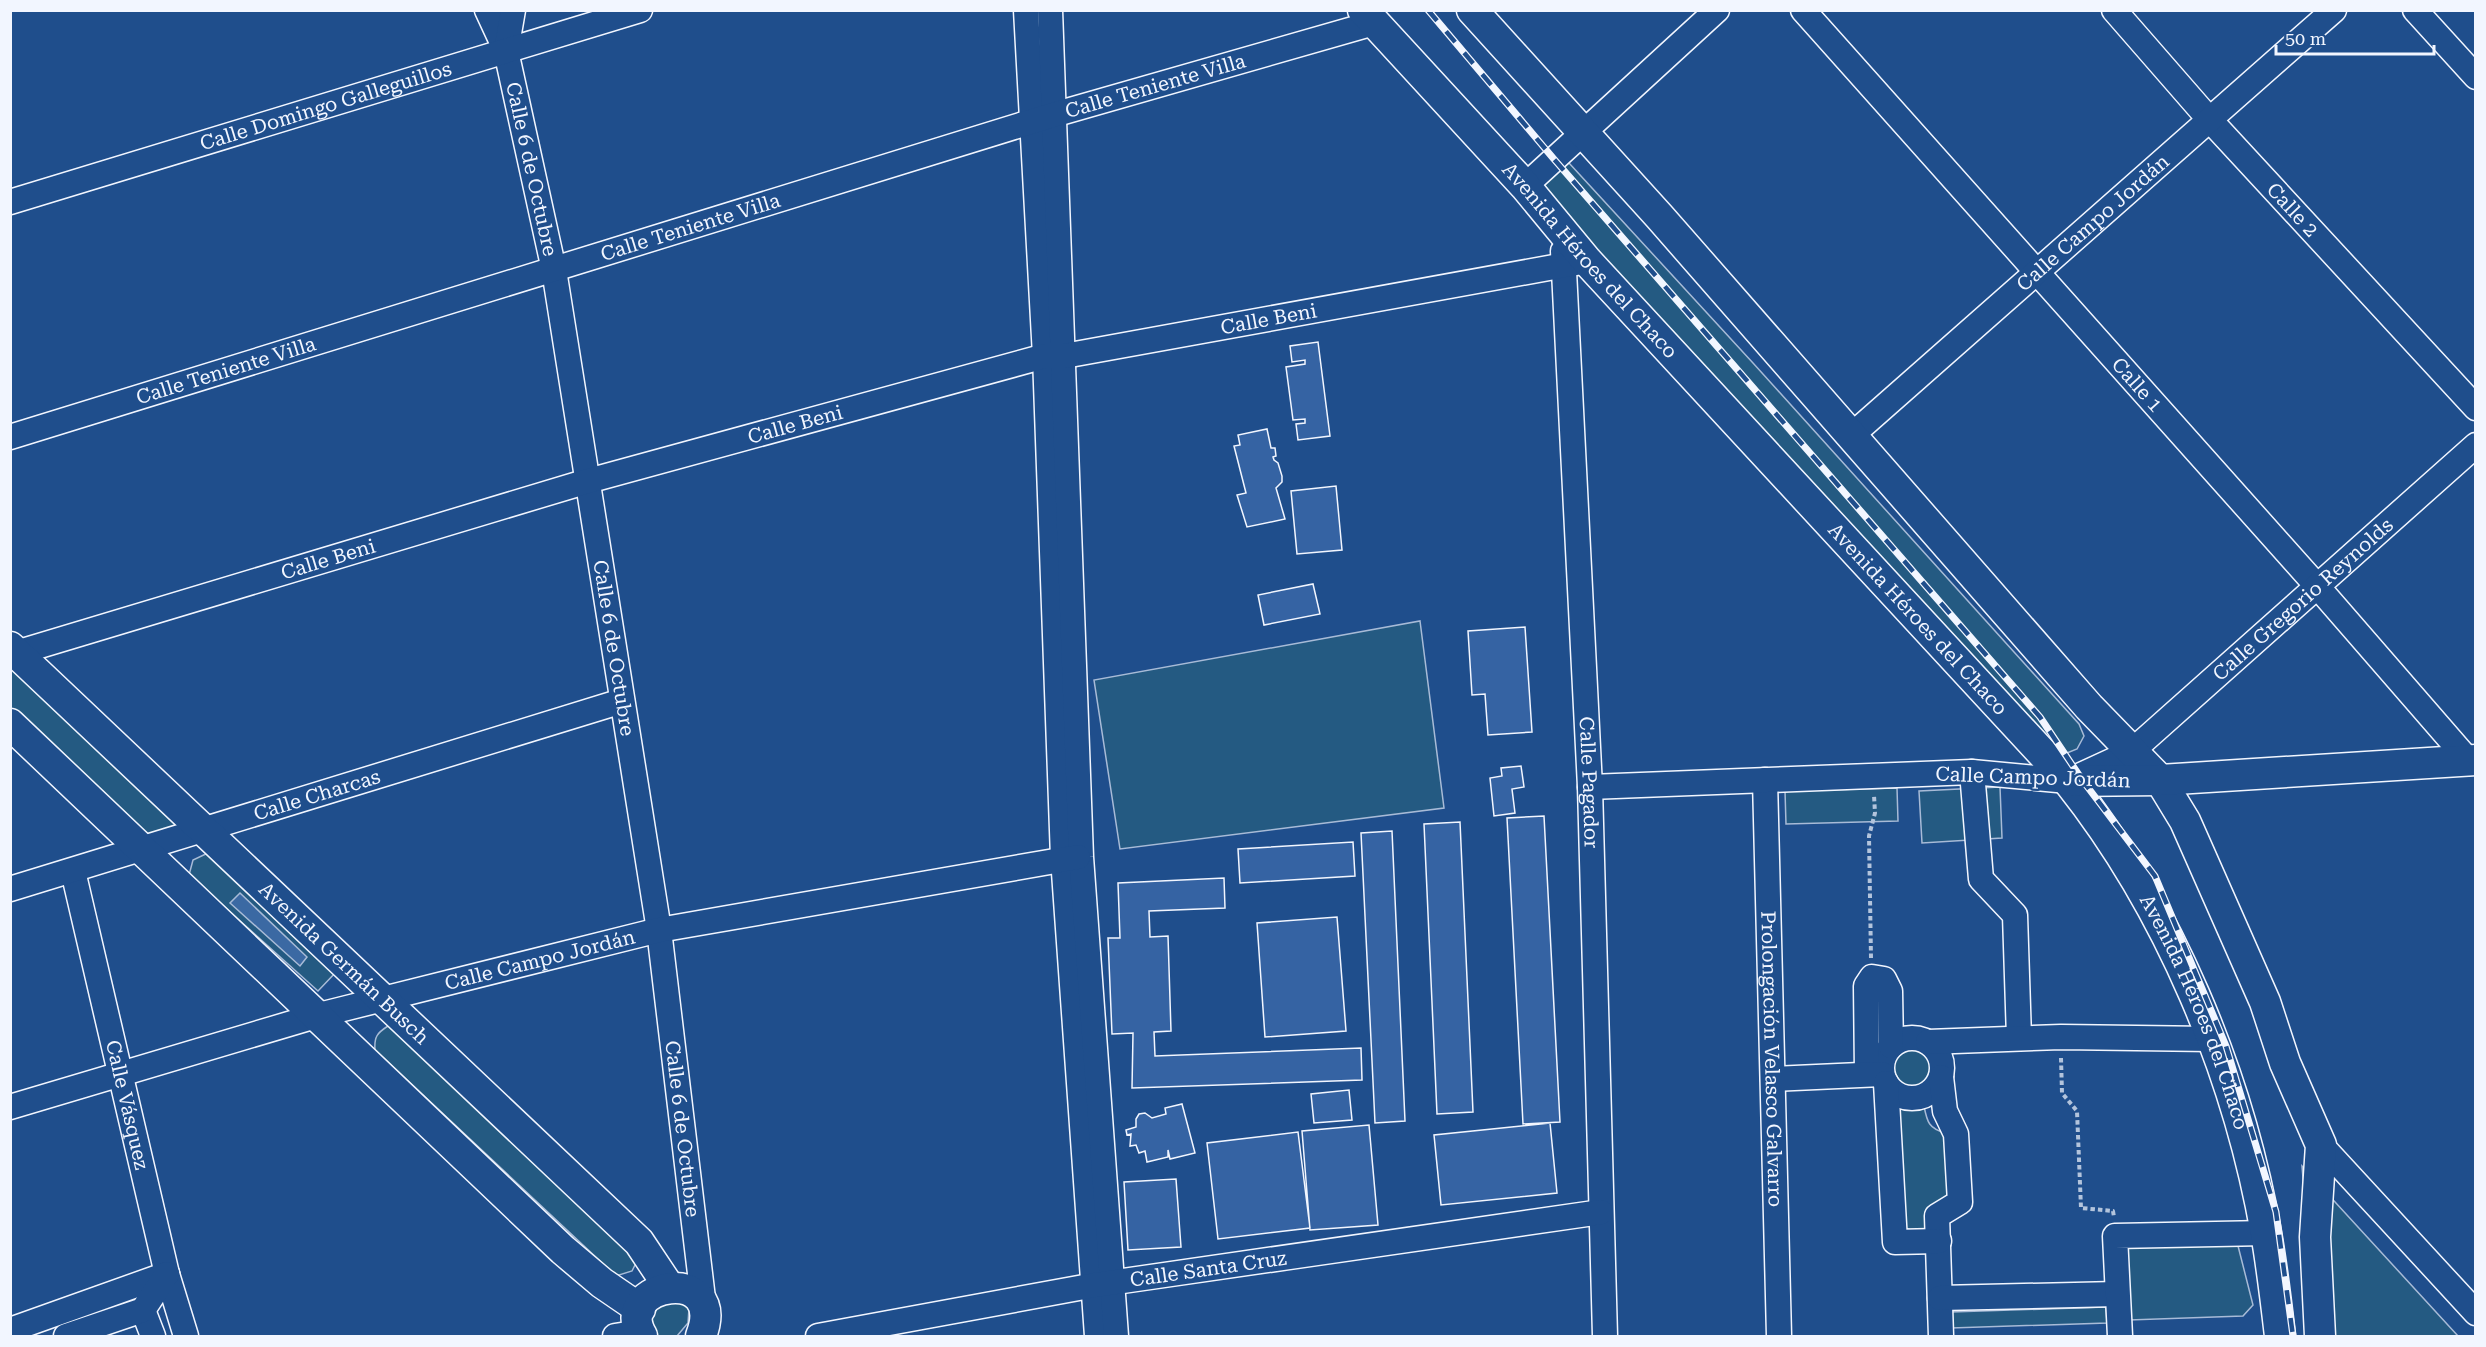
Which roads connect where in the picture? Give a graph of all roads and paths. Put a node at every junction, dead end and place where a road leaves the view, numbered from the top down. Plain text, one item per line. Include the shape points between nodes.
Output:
1 (487, 10) edge
2 (513, 10) edge
3 (640, 10) edge
4 (1026, 10) edge
5 (1050, 10) edge
6 (1472, 10) edge
7 (1717, 10) edge
8 (1803, 10) edge
9 (2114, 10) edge
10 (2334, 10) edge
11 (2415, 10) edge
12 (1368, 17) edge
13 (506, 51) junction
14 (2475, 76) edge
15 (1042, 118) junction
16 (2209, 119) junction
17 (1582, 132) junction
18 (1525, 186) junction
19 (10, 202) edge
20 (1575, 263) junction
21 (554, 270) junction
22 (2036, 273) junction
23 (1055, 356) junction
24 (2475, 408) edge
25 (1852, 435) junction
26 (10, 436) edge
27 (2475, 445) edge
28 (588, 481) junction
29 (2317, 586) junction
30 (13, 650) edge
31 (622, 701) junction
32 (10, 724) edge
33 (2132, 752) junction
34 (2472, 761) edge
35 (1972, 772) junction
36 (1873, 776) junction
37 (1765, 780) junction
38 (2160, 780) junction
39 (2068, 781) junction
40 (1590, 787) junction
41 (203, 829) junction
42 (143, 850) junction
43 (1072, 857) junction
44 (73, 871) junction
45 (10, 889) edge
46 (659, 930) junction
47 (1872, 977) junction
48 (381, 1000) junction
49 (319, 1015) junction
50 (2061, 1037) junction
51 (2019, 1038) junction
52 (2211, 1039) junction
53 (1928, 1042) junction
54 (1891, 1046) junction
55 (119, 1075) junction
56 (1878, 1077) junction
57 (1941, 1077) junction
58 (1773, 1079) junction
59 (10, 1107) edge
60 (2322, 1145) junction
61 (1600, 1212) junction
62 (2266, 1233) junction
63 (2115, 1236) junction
64 (1939, 1241) junction
65 (698, 1249) junction
66 (167, 1274) junction
67 (1104, 1284) junction
68 (673, 1287) junction
69 (2117, 1294) junction
70 (1940, 1298) junction
71 (143, 1310) junction
72 (2475, 1313) edge
73 (706, 1326) edge
74 (634, 1328) edge
75 (10, 1330) edge
76 (66, 1336) edge
77 (153, 1336) edge
78 (186, 1336) edge
79 (818, 1336) edge
80 (1097, 1336) edge
81 (1116, 1336) edge
82 (1605, 1336) edge
83 (1779, 1336) edge
84 (1941, 1336) edge
85 (2120, 1336) edge
86 (2280, 1336) edge
87 (2320, 1336) edge

1 - 13 street
2 - 13 street
3 - 13 street, Calle Domingo Galleguillos
4 - 15 street
5 - 15 street
6 - 17 main road
7 - 17 street
8 - 22 street, Calle 1
9 - 16 street, Calle 2
10 - 16 street, Calle Campo Jordán
11 - 14 street
12 - 15 street, Calle Teniente Villa
12 - 18 main road, Avenida Héroes del Chaco
13 - 19 street, Calle Domingo Galleguillos
13 - 21 street, Calle 6 de Octubre
15 - 21 street, Calle Teniente Villa
15 - 23 street
16 - 22 street, Calle Campo Jordán
16 - 24 street, Calle 2
17 - 18 street
17 - 25 main road
18 - 20 main road, Avenida Héroes del Chaco via 1562,230
20 - 23 street, Calle Beni
20 - 39 main road, Avenida Héroes del Chaco
20 - 40 street, Calle Pagador
21 - 26 street, Calle Teniente Villa
21 - 28 street, Calle 6 de Octubre
22 - 25 street, Calle Campo Jordán
22 - 29 street, Calle 1
23 - 28 street, Calle Beni
23 - 43 street
25 - 33 main road
27 - 29 street, Calle Gregorio Reynolds
28 - 30 street, Calle Beni
28 - 31 street, Calle 6 de Octubre
29 - 33 street, Calle Gregorio Reynolds
29 - 34 street, Calle 1
30 - 41 main road, Avenida Germán Busch
31 - 41 street, Calle Charcas
31 - 46 street, Calle 6 de Octubre
32 - 42 main road
33 - 38 main road
33 - 39 street, Calle Gregorio Reynolds
34 - 38 main road, Calle Campo Jordán
35 - 36 street, Calle Campo Jordán
35 - 39 street, Calle Campo Jordán
35 - 51 street via 1981,879 2015,915
36 - 37 street, Calle Campo Jordán
36 - 47 path via 1875,813 1869,836
37 - 40 street, Calle Campo Jordán
37 - 58 street, Prolongación Velasco Galvarro
38 - 39 main road, Calle Campo Jordán
38 - 60 main road via 2185,821 2206,868
39 - 52 main road, Avenida Héroes del Chaco via 2134,874 2169,937
40 - 61 street, Calle Pagador
41 - 42 street, Calle Charcas
41 - 48 main road, Avenida Germán Busch
42 - 44 street, Calle Charcas
42 - 49 main road
43 - 46 street, Calle Campo Jordán
43 - 67 street
44 - 45 street, Calle Charcas
44 - 55 street, Calle Vásquez
46 - 48 street, Calle Campo Jordán
46 - 65 street, Calle 6 de Octubre
47 - 54 street via 1884,979 1890,991
47 - 56 street via 1866,986
48 - 49 street, Calle Campo Jordán
48 - 68 main road, Avenida Germán Busch via 639,1242
49 - 55 street, Calle Campo Jordán
49 - 74 main road via 602,1283
50 - 51 street
50 - 52 street
50 - 63 path via 2062,1093 2077,1111 2081,1208 2113,1211
51 - 53 street
52 - 62 main road, Avenida Héroes del Chaco via 2244,1137
53 - 54 street via 1909,1038
53 - 57 street via 1940,1057
54 - 56 street
55 - 59 street, Calle Campo Jordán
55 - 66 street, Calle Vásquez
56 - 57 street via 1892,1091 1911,1098 1929,1092
56 - 58 street
56 - 64 street via 1895,1242
57 - 64 street via 1945,1111 1956,1134 1960,1202 1937,1216
58 - 83 street, Prolongación Velasco Galvarro
60 - 72 street
60 - 87 main road via 2315,1237
61 - 67 street, Calle Santa Cruz
61 - 82 street, Calle Pagador
62 - 63 street
62 - 86 main road, Avenida Héroes del Chaco
63 - 69 street
64 - 70 street
65 - 68 street
65 - 73 street, Calle 6 de Octubre
66 - 71 street
66 - 75 street
66 - 78 street, Calle Vásquez
67 - 79 street, Calle Santa Cruz
67 - 80 street
67 - 81 street
68 - 73 main road via 697,1297
68 - 74 main road via 651,1293
69 - 70 street
69 - 85 street
70 - 84 street
71 - 76 street
71 - 77 street

